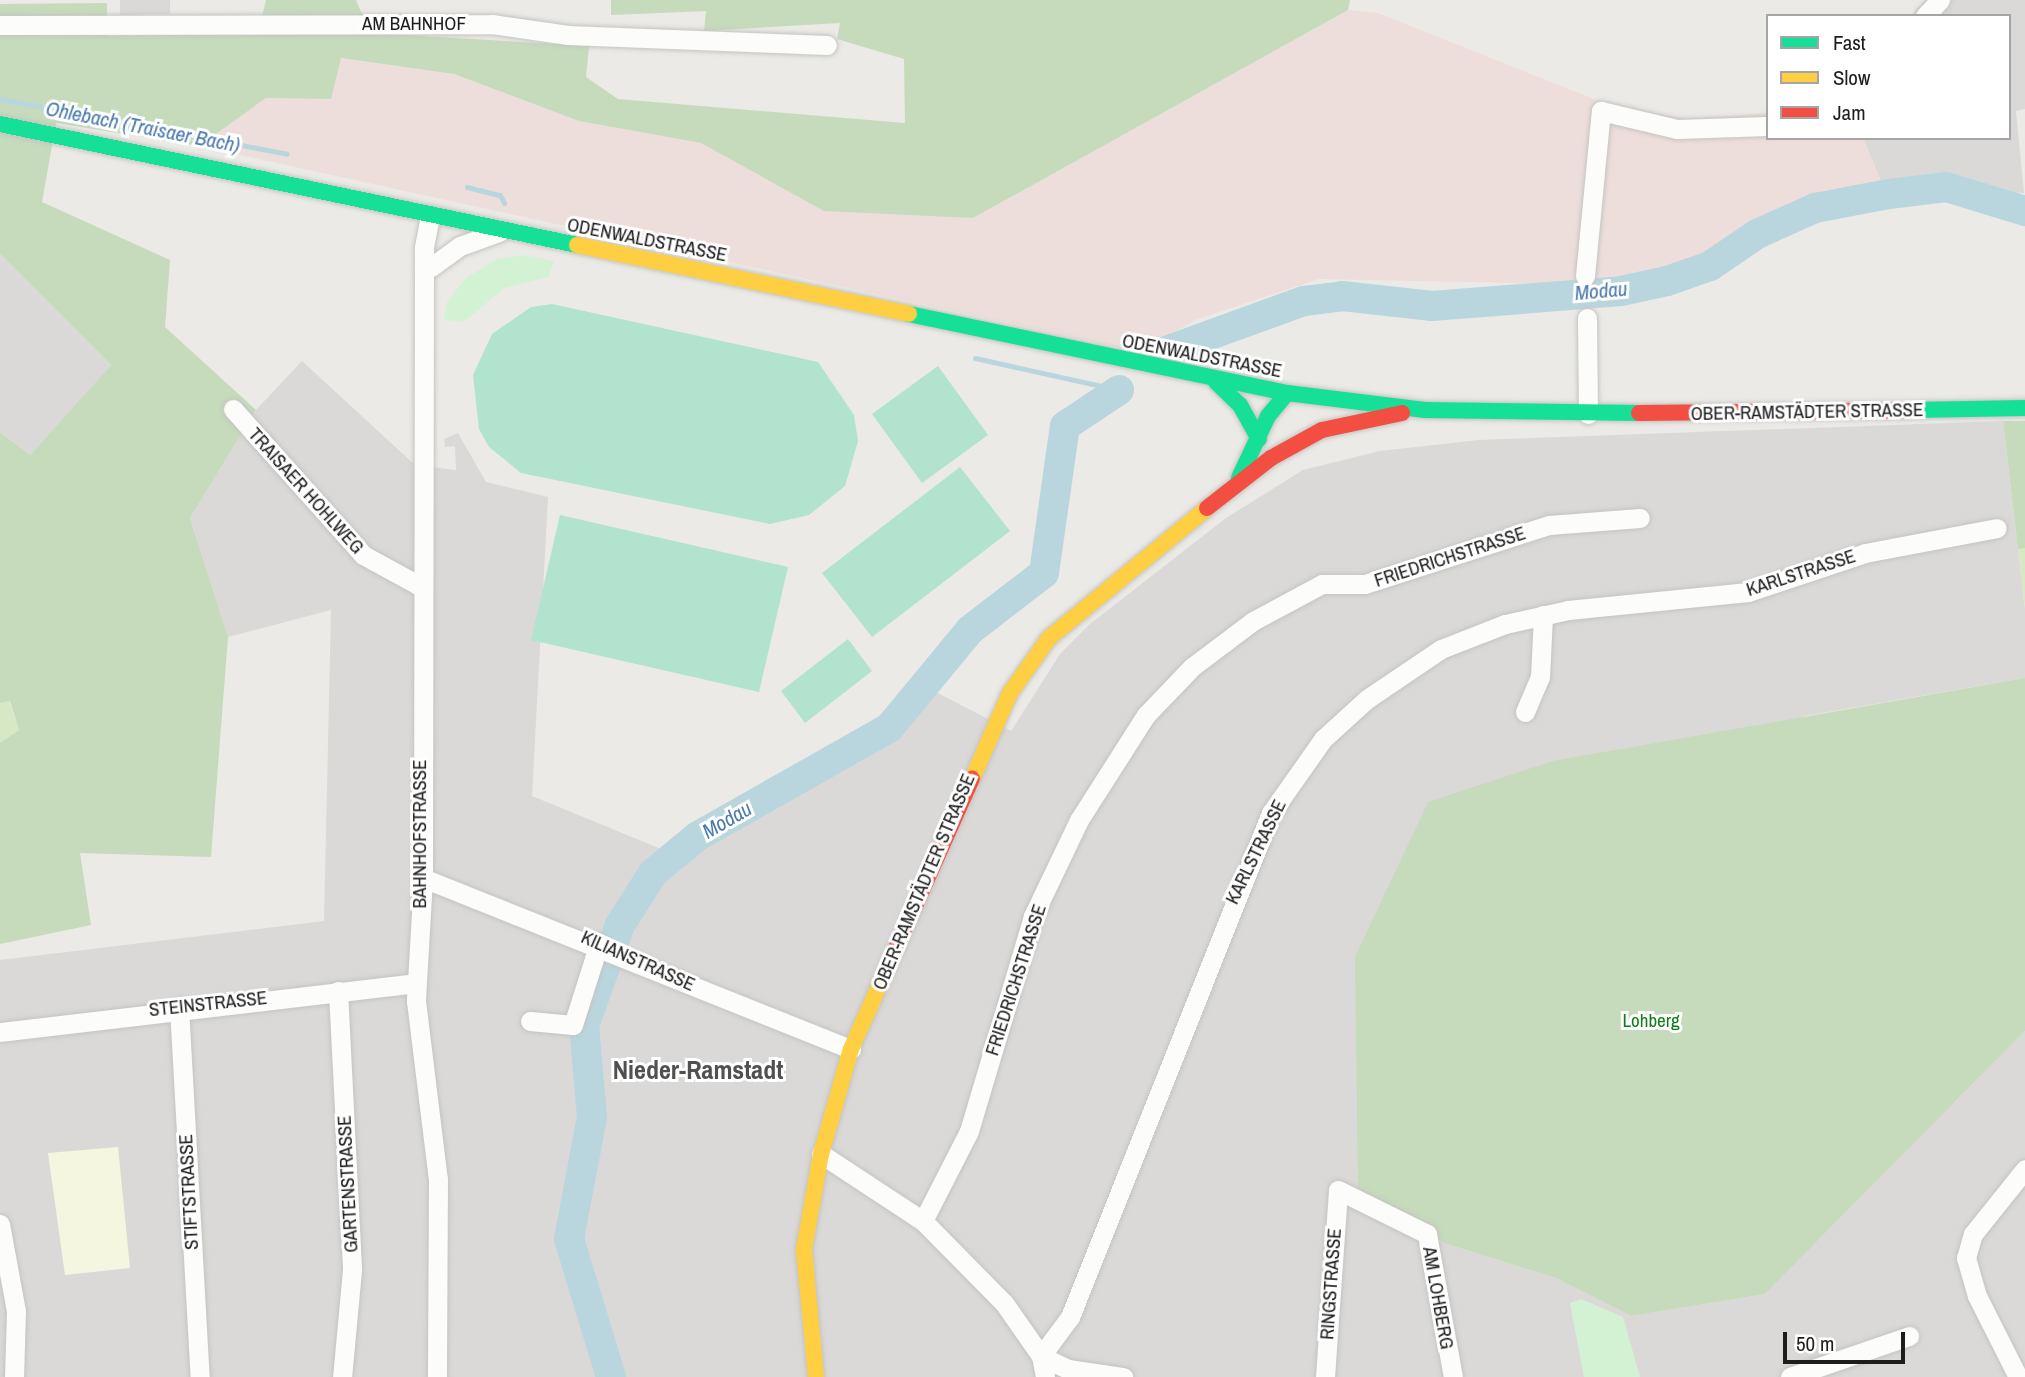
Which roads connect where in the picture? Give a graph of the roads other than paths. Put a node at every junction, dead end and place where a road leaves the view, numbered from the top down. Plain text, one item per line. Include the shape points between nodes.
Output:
1 (1940, 0) edge
2 (1927, 14) edge
3 (0, 25) edge
4 (827, 45) dead end
5 (0, 124) edge
6 (1766, 126) edge
7 (430, 216) junction
8 (499, 232) junction
9 (431, 267) junction
10 (1585, 276) dead end
11 (425, 289) junction
12 (1587, 318) dead end
13 (1216, 382) junction
14 (1287, 393) junction
15 (2025, 408) edge
16 (233, 409) dead end
17 (1425, 410) junction
18 (1588, 414) junction
19 (1259, 439) junction
20 (1271, 458) junction
21 (1235, 485) junction
22 (1640, 518) dead end
23 (1997, 528) dead end
24 (420, 586) junction
25 (1543, 615) junction
26 (1525, 712) dead end
27 (423, 878) junction
28 (599, 943) junction
29 (416, 983) junction
30 (338, 991) junction
31 (179, 1007) junction
32 (530, 1021) dead end
33 (0, 1032) edge
34 (851, 1049) junction
35 (821, 1154) junction
36 (2025, 1169) edge
37 (1338, 1190) joint
38 (923, 1221) junction
39 (0, 1224) edge
40 (1909, 1336) dead end
41 (1041, 1356) junction
42 (14, 1377) edge
43 (200, 1377) edge
44 (342, 1377) edge
45 (437, 1377) edge
46 (816, 1377) edge
47 (1045, 1377) edge
48 (1123, 1377) edge
49 (1325, 1377) edge
50 (1453, 1377) edge
51 (1790, 1377) edge
52 (2018, 1377) edge

1 - 2 street
3 - 4 street, AM BAHNHOF via 492,24 568,35
5 - 7 main road, ODENWALDSTRASSE
6 - 10 street via 1677,129 1601,111
7 - 8 main road, ODENWALDSTRASSE
7 - 9 street, BAHNHOFSTRASSE via 437,236
7 - 11 street, BAHNHOFSTRASSE
8 - 9 street via 460,246
8 - 13 main road, ODENWALDSTRASSE
9 - 11 street, BAHNHOFSTRASSE
11 - 24 street, BAHNHOFSTRASSE
12 - 18 street
13 - 14 main road, ODENWALDSTRASSE
13 - 19 main road via 1240,405
14 - 17 main road, OBER-RAMSTÄDTER STRASSE
14 - 19 main road, OBER-RAMSTÄDTER STRASSE via 1268,415
14 - 20 main road, OBER-RAMSTÄDTER STRASSE via 1288,424
15 - 18 main road, OBER-RAMSTÄDTER STRASSE
16 - 24 street, TRAISAER HOHLWEG via 363,555
17 - 18 main road, OBER-RAMSTÄDTER STRASSE
17 - 20 main road, OBER-RAMSTÄDTER STRASSE via 1340,424
19 - 21 main road, OBER-RAMSTÄDTER STRASSE
20 - 21 main road, OBER-RAMSTÄDTER STRASSE
21 - 34 main road, OBER-RAMSTÄDTER STRASSE via 1082,606 1026,668 987,735
22 - 38 street, FRIEDRICHSTRASSE via 1549,525 1366,584 1322,584 1253,621 1192,667 1146,715 1079,820 1033,916 969,1131
23 - 25 street, KARLSTRASSE via 1865,553 1748,592
24 - 27 street, BAHNHOFSTRASSE
25 - 26 street via 1540,677
25 - 41 street, KARLSTRASSE via 1441,649 1367,699 1323,739 1271,813 1070,1317
27 - 28 street, KILIANSTRASSE
27 - 29 street, BAHNHOFSTRASSE
28 - 32 street via 573,1024
28 - 34 street, KILIANSTRASSE
29 - 30 street, STEINSTRASSE
29 - 45 street, BAHNHOFSTRASSE via 438,1180
30 - 31 street, STEINSTRASSE
30 - 44 street, GARTENSTRASSE via 352,1270
31 - 33 street, STEINSTRASSE
31 - 43 street, STIFTSTRASSE
34 - 35 main road, OBER-RAMSTÄDTER STRASSE
35 - 38 street
35 - 46 main road, OBER-RAMSTÄDTER STRASSE via 804,1249
36 - 52 street via 1973,1234 1966,1258 1977,1296
37 - 49 street, RINGSTRASSE
37 - 50 street, AM LOHBERG via 1427,1234
38 - 41 street via 1004,1303
39 - 42 street via 16,1311
40 - 51 street
41 - 47 street
41 - 48 street via 1068,1368

